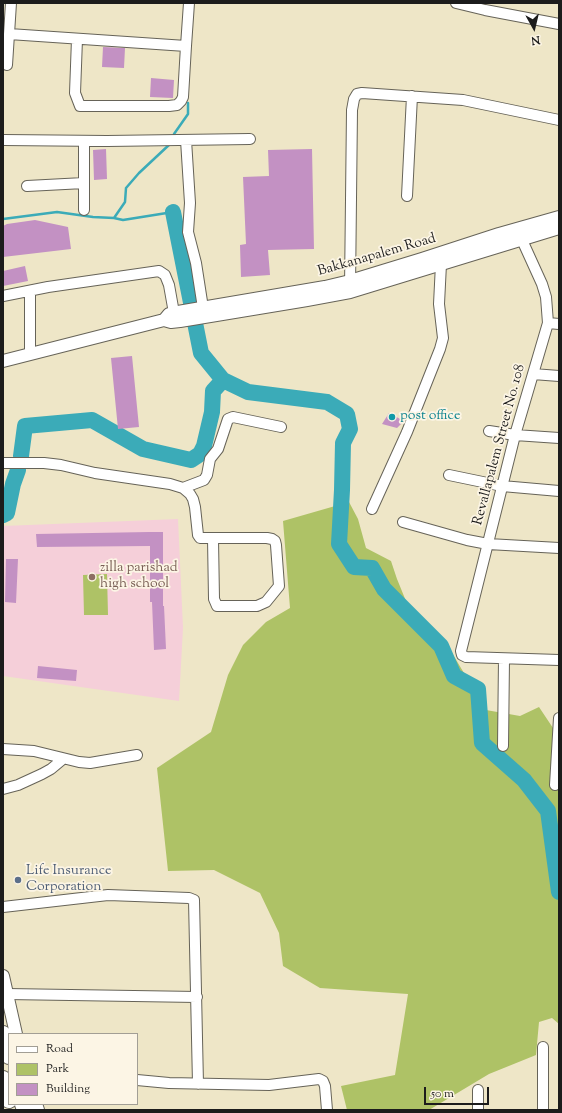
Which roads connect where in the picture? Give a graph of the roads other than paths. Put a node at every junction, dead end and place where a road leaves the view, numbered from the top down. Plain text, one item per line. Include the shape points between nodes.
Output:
1 (11, 3) edge
2 (189, 3) edge
3 (456, 3) edge
4 (559, 24) edge
5 (10, 34) junction
6 (77, 39) junction
7 (186, 46) junction
8 (7, 65) dead end
9 (412, 96) junction
10 (559, 120) edge
11 (250, 139) dead end
12 (3, 140) edge
13 (186, 140) junction
14 (84, 141) junction
15 (84, 183) junction
16 (27, 186) dead end
17 (407, 196) dead end
18 (84, 210) dead end
19 (559, 217) edge
20 (559, 228) edge
21 (522, 240) junction
22 (441, 264) junction
23 (350, 286) junction
24 (30, 291) junction
25 (3, 296) edge
26 (201, 311) junction
27 (174, 316) junction
28 (548, 323) junction
29 (559, 324) edge
30 (30, 354) junction
31 (3, 361) edge
32 (559, 376) edge
33 (532, 377) junction
34 (281, 427) dead end
35 (489, 431) dead end
36 (515, 435) junction
37 (559, 438) edge
38 (3, 463) edge
39 (449, 475) dead end
40 (502, 486) junction
41 (183, 488) junction
42 (559, 491) edge
43 (372, 509) dead end
44 (403, 522) dead end
45 (213, 539) junction
46 (488, 544) junction
47 (559, 548) edge
48 (504, 659) junction
49 (559, 660) edge
50 (559, 718) edge
51 (503, 746) dead end
52 (3, 749) edge
53 (137, 755) dead end
54 (63, 758) junction
55 (555, 785) dead end
56 (3, 789) edge
57 (3, 907) edge
58 (3, 976) edge
59 (7, 994) junction
60 (196, 997) junction
61 (16, 1033) edge
62 (3, 1034) edge
63 (543, 1047) dead end
64 (8, 1052) edge
65 (3, 1079) edge
66 (138, 1080) edge
67 (198, 1084) junction
68 (478, 1090) dead end
69 (8, 1096) edge
70 (327, 1106) edge
71 (478, 1110) edge
72 (543, 1110) edge

1 - 5 street
2 - 7 street
3 - 4 street
5 - 6 street
5 - 8 street
6 - 7 street
6 - 7 street via 75,93 80,106 176,105 183,97
9 - 10 street via 463,100
9 - 17 street
9 - 23 street via 362,93 357,94 354,99
11 - 13 street
12 - 14 street
13 - 14 street
13 - 26 street via 190,203 188,232 196,263
14 - 15 street
15 - 16 street
15 - 18 street
19 - 23 street, Bakkanapalem Road via 422,259
20 - 21 street
21 - 22 street
21 - 28 street, Revallapalem Street No. 108 via 542,284
22 - 23 street
22 - 43 street via 440,349 407,432
23 - 26 street via 307,300
24 - 25 street
24 - 27 street via 159,271 165,275 169,286
24 - 30 street
26 - 27 street
27 - 30 street
28 - 29 street
28 - 33 street, Revallapalem Street No. 108
30 - 31 street
32 - 33 street
33 - 36 street, Revallapalem Street No. 108
34 - 41 street via 233,417 228,419 218,449 210,459 204,480
35 - 36 street
36 - 37 street
36 - 40 street, Revallapalem Street No. 108
38 - 41 street via 61,465
39 - 40 street
40 - 42 street
40 - 46 street, Revallapalem Street No. 108
41 - 45 street via 193,499 198,535 200,538
44 - 46 street
45 - 45 street via 267,538 275,541 279,586 266,602 257,606 217,606 214,599
46 - 47 street
46 - 48 street, Revallapalem Street No. 108 via 461,647 462,655
48 - 49 street
48 - 51 street
50 - 55 street
52 - 54 street via 34,751
53 - 54 street via 90,762
54 - 56 street via 51,770
57 - 60 street via 108,895 190,898 194,900 195,908
58 - 59 street
59 - 60 street
59 - 61 street
60 - 67 street
62 - 64 main road
63 - 72 street
65 - 69 main road
66 - 67 street
67 - 70 street via 269,1085 319,1079 325,1086
68 - 71 street

